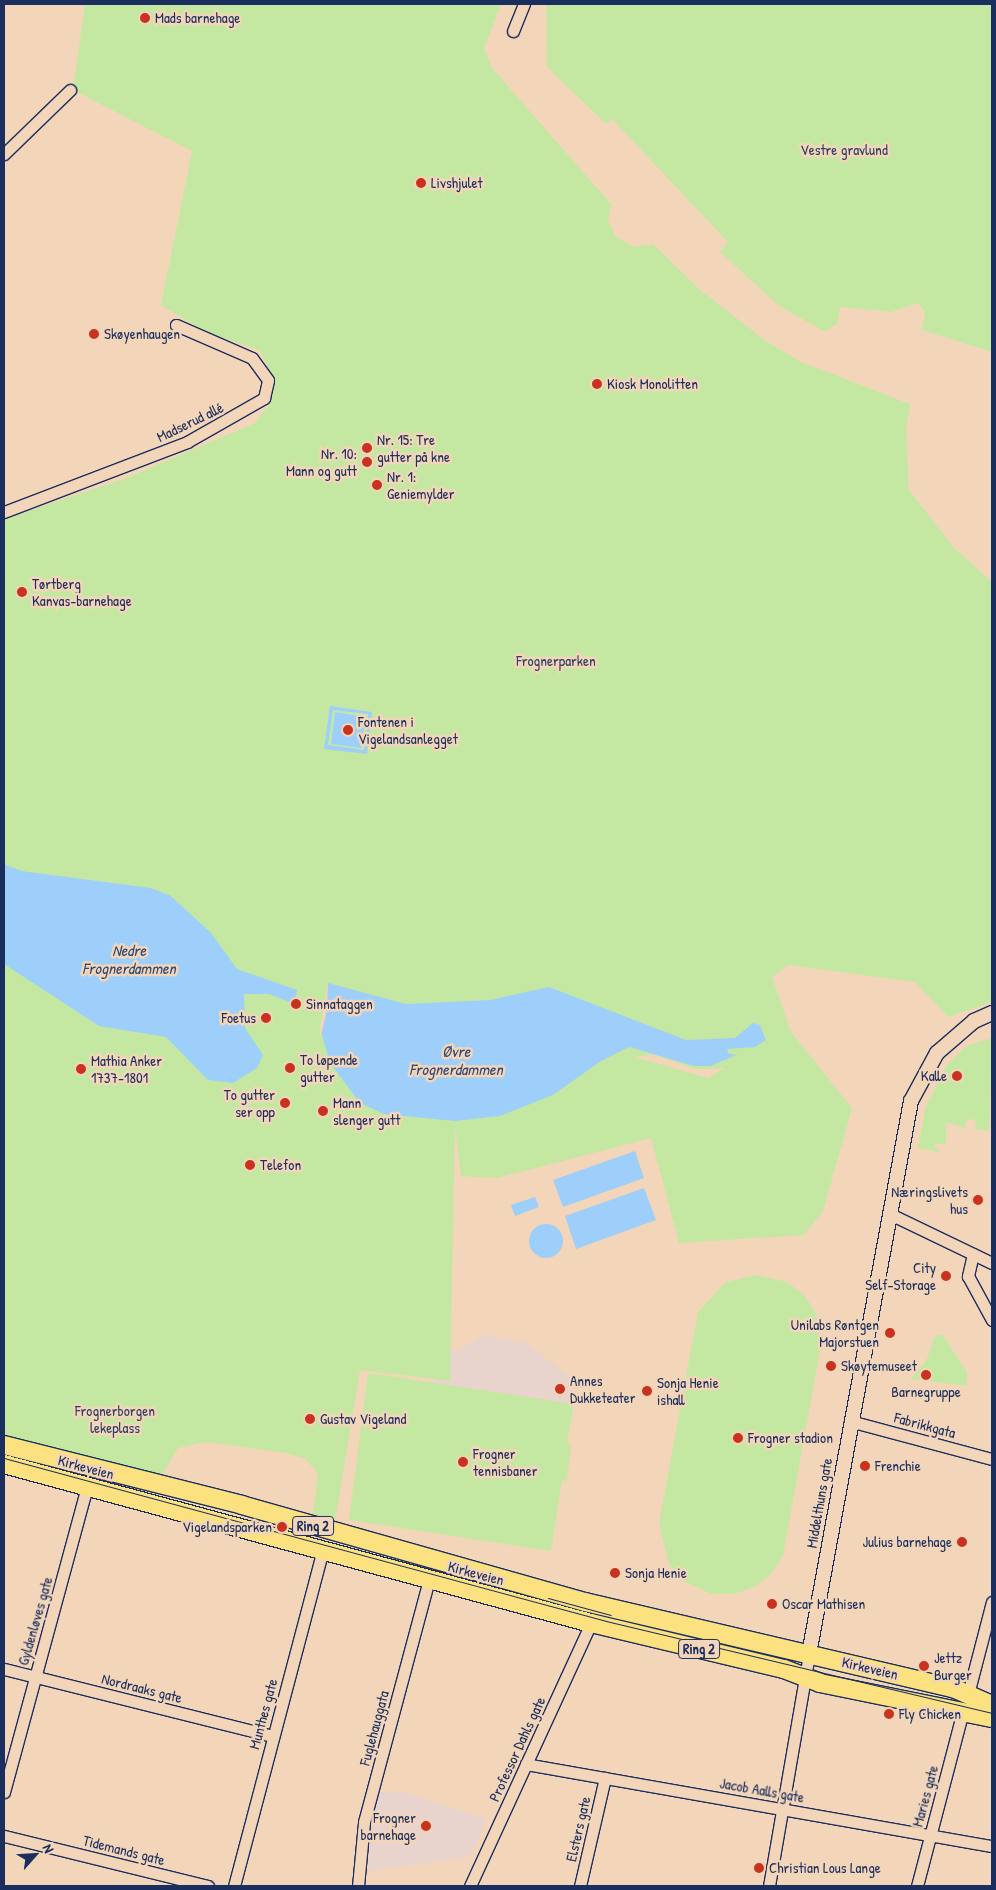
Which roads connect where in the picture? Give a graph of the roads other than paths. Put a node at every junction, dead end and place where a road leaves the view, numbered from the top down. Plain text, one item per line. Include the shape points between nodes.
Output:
1 (524, 4) edge
2 (513, 31) dead end
3 (70, 90) dead end
4 (4, 154) edge
5 (176, 325) dead end
6 (4, 512) edge
7 (992, 1013) edge
8 (890, 1214) junction
9 (973, 1254) junction
10 (992, 1263) edge
11 (992, 1320) edge
12 (850, 1422) junction
13 (4, 1445) edge
14 (992, 1458) edge
15 (4, 1464) edge
16 (87, 1487) junction
17 (323, 1550) junction
18 (429, 1579) junction
19 (992, 1602) edge
20 (591, 1623) junction
21 (808, 1654) junction
22 (4, 1669) edge
23 (35, 1676) junction
24 (806, 1678) junction
25 (973, 1697) edge
26 (962, 1714) junction
27 (992, 1718) edge
28 (273, 1736) junction
29 (526, 1764) junction
30 (605, 1778) junction
31 (4, 1792) edge
32 (782, 1808) junction
33 (930, 1835) junction
34 (4, 1836) edge
35 (992, 1846) edge
36 (208, 1886) edge
37 (234, 1886) edge
38 (358, 1886) edge
39 (470, 1886) edge
40 (580, 1886) edge
41 (769, 1886) edge
42 (917, 1886) edge

1 - 2 street
3 - 4 street
5 - 6 street, Madserud allé via 252,358 268,380 264,398 187,442
7 - 8 street, Middelthuns gate via 974,1020 949,1041 916,1085
8 - 9 street
8 - 12 street, Middelthuns gate
9 - 10 street
9 - 11 street via 968,1276
12 - 14 street, Fabrikkgata
12 - 21 street, Middelthuns gate
13 - 21 main road, Kirkeveien / Ring 2 via 242,1505 585,1602
15 - 16 main road, Ring 2
16 - 17 main road, Ring 2
16 - 23 street, Gyldenløves gate
17 - 18 main road, Ring 2
17 - 28 street, Munthes gate
18 - 20 main road, Ring 2
18 - 38 street, Fuglehauggata via 364,1822
19 - 25 street
20 - 24 main road, Kirkeveien / Ring 2
20 - 29 street, Professor Dahls gate
21 - 24 street, Middelthuns gate
21 - 25 main road, Kirkeveien / Ring 2
22 - 23 street, Nordraaks gate
23 - 28 street, Nordraaks gate
23 - 31 street, Gyldenløves gate
24 - 26 main road, Kirkeveien / Ring 2
24 - 32 street, Middelthuns gate
26 - 27 main road, Kirkeveien / Ring 2
26 - 33 street, Maries gate
28 - 37 street, Munthes gate
29 - 30 street, Jacob Aalls gate
29 - 39 street, Professor Dahls gate
30 - 32 street, Jacob Aalls gate
30 - 40 street, Elsters gate
32 - 33 street, Jacob Aalls gate
32 - 41 street, Middelthuns gate
33 - 35 street, Jacob Aalls gate
33 - 42 street, Maries gate
34 - 36 street, Tidemands gate

